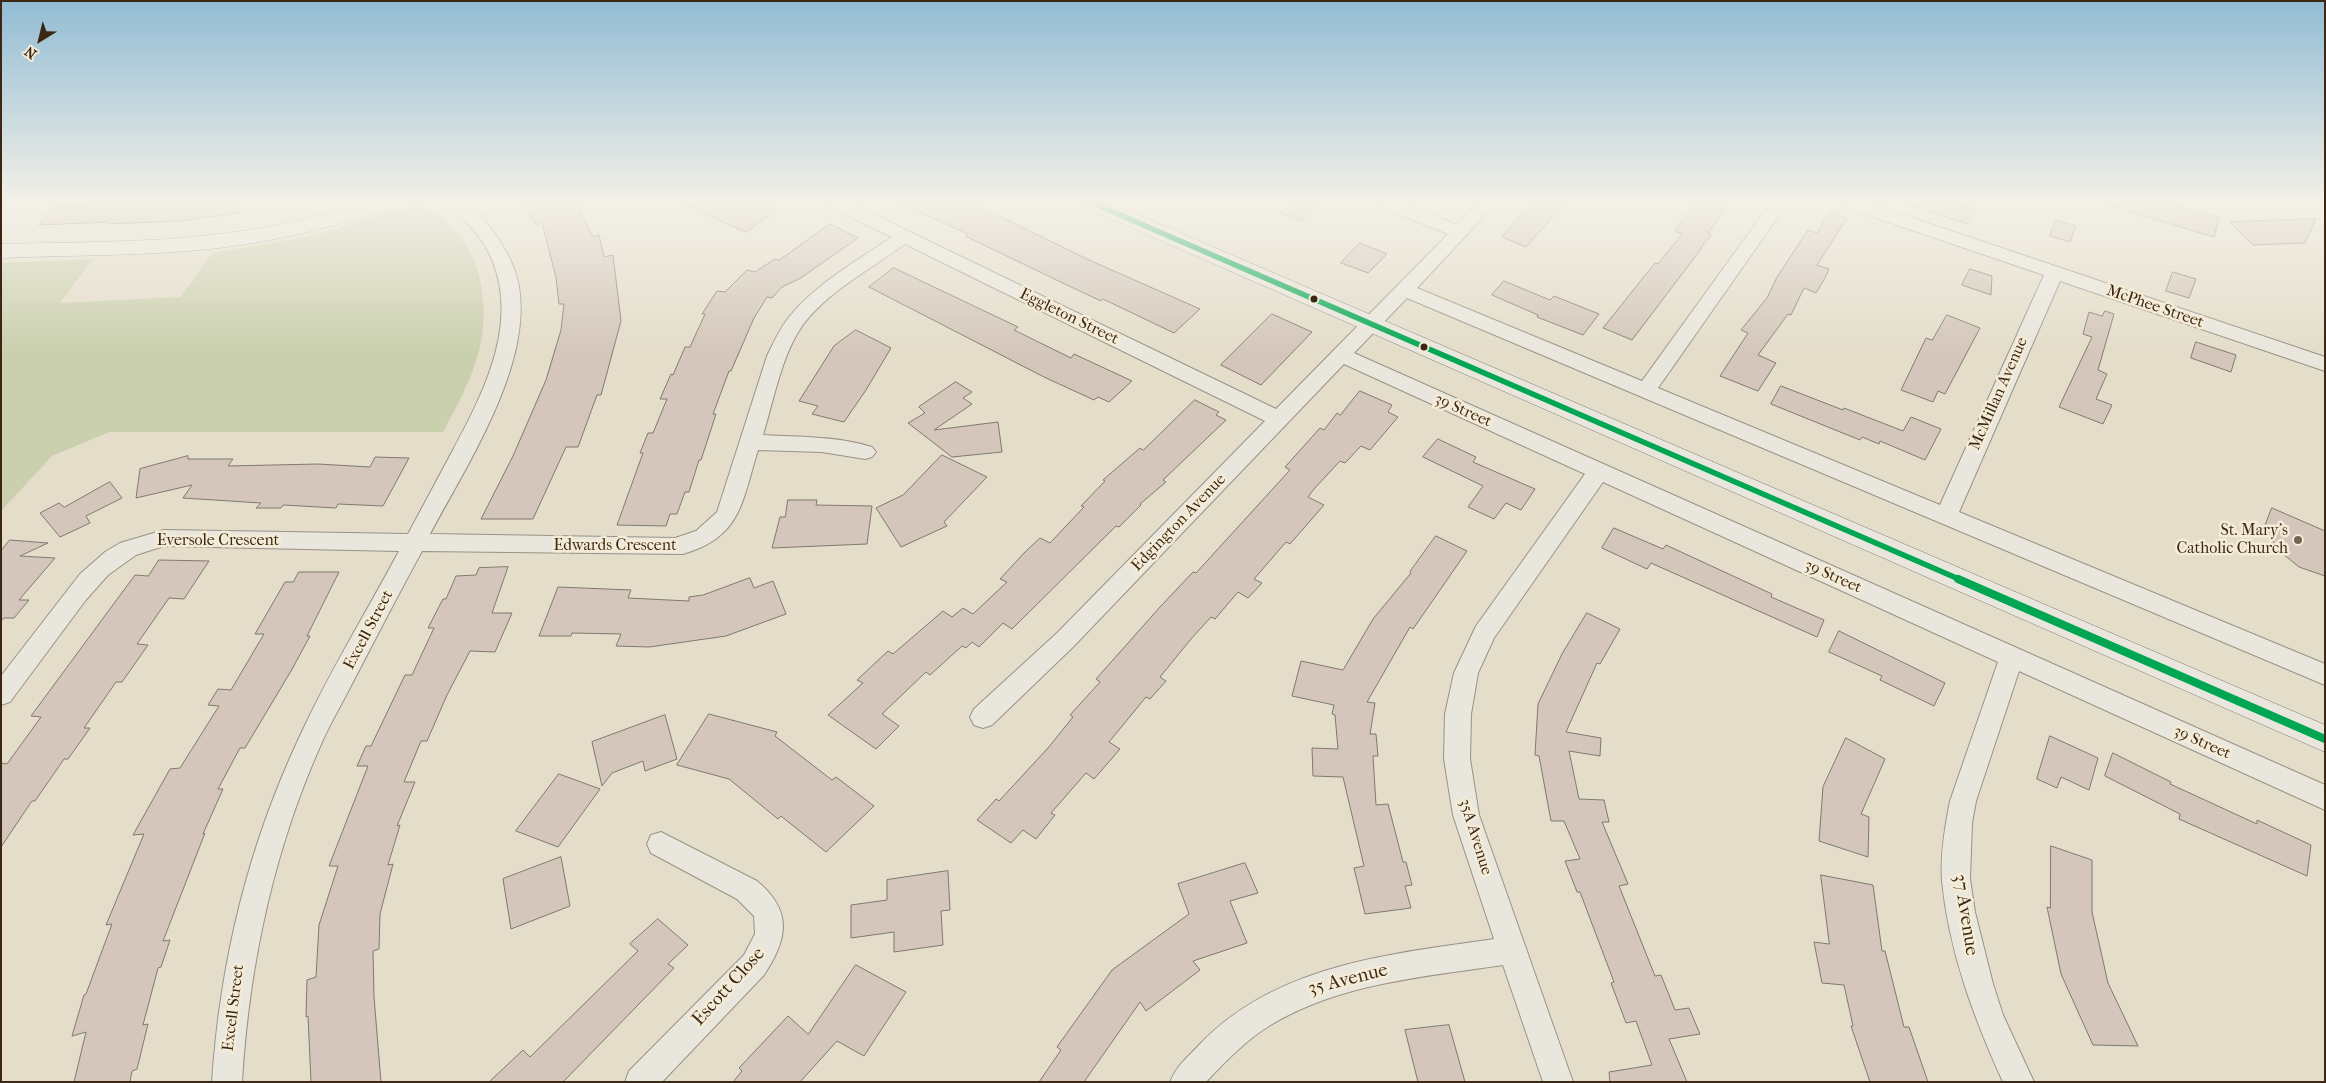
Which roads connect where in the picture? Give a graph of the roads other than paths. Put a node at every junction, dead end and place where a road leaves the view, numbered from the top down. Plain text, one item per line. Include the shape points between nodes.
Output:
1 (498, 252) edge
2 (883, 252) edge
3 (934, 252) edge
4 (1202, 252) edge
5 (1441, 252) edge
6 (1745, 252) edge
7 (1991, 252) edge
8 (2054, 273) junction
9 (1405, 290) junction
10 (1371, 324) junction
11 (1341, 355) junction
12 (2325, 364) edge
13 (1646, 390) junction
14 (1279, 419) junction
15 (751, 442) junction
16 (865, 452) dead end
17 (1598, 472) junction
18 (1946, 516) junction
19 (415, 543) junction
20 (2012, 658) junction
21 (2325, 675) edge
22 (1, 695) edge
23 (982, 717) dead end
24 (2325, 739) edge
25 (2325, 798) edge
26 (661, 844) dead end
27 (1512, 950) junction
28 (227, 1082) edge
29 (640, 1082) edge
30 (1185, 1082) edge
31 (1558, 1082) edge
32 (2019, 1082) edge

1 - 19 street, Excell Street via 508,278 513,306 511,332 500,376
2 - 15 street, Edwards Crescent via 829,289 797,320 777,356
3 - 14 street, Eggleton Street
4 - 10 street
5 - 9 street, Edgington Avenue
6 - 13 street
7 - 8 street, McPhee Street
8 - 12 street, McPhee Street
8 - 18 street, McMillan Avenue
9 - 10 street, Edgington Avenue
9 - 13 street
10 - 11 street, Edgington Avenue
10 - 24 street
11 - 14 street, Edgington Avenue
11 - 17 street, 39 Street
13 - 18 street
14 - 23 street, Edgington Avenue via 1065,640
15 - 16 street via 812,444
15 - 19 street, Edwards Crescent via 727,515 709,535 688,546
17 - 20 street, 39 Street
17 - 27 street, 35A Avenue via 1484,633 1473,653 1461,692 1457,760 1466,815
18 - 21 street
19 - 22 street, Eversole Crescent via 164,538 137,545 109,560 89,578
19 - 28 street, Excell Street via 311,739 274,831 254,893 242,947 234,995
20 - 25 street, 39 Street
20 - 32 street, 37 Avenue via 1963,801 1956,879 1978,984 1990,1020
26 - 29 street, Escott Close via 747,890 763,904 771,921 768,943 754,964
27 - 30 street, 35 Avenue via 1351,976 1301,992 1278,1002 1226,1038
27 - 31 street, 35A Avenue

